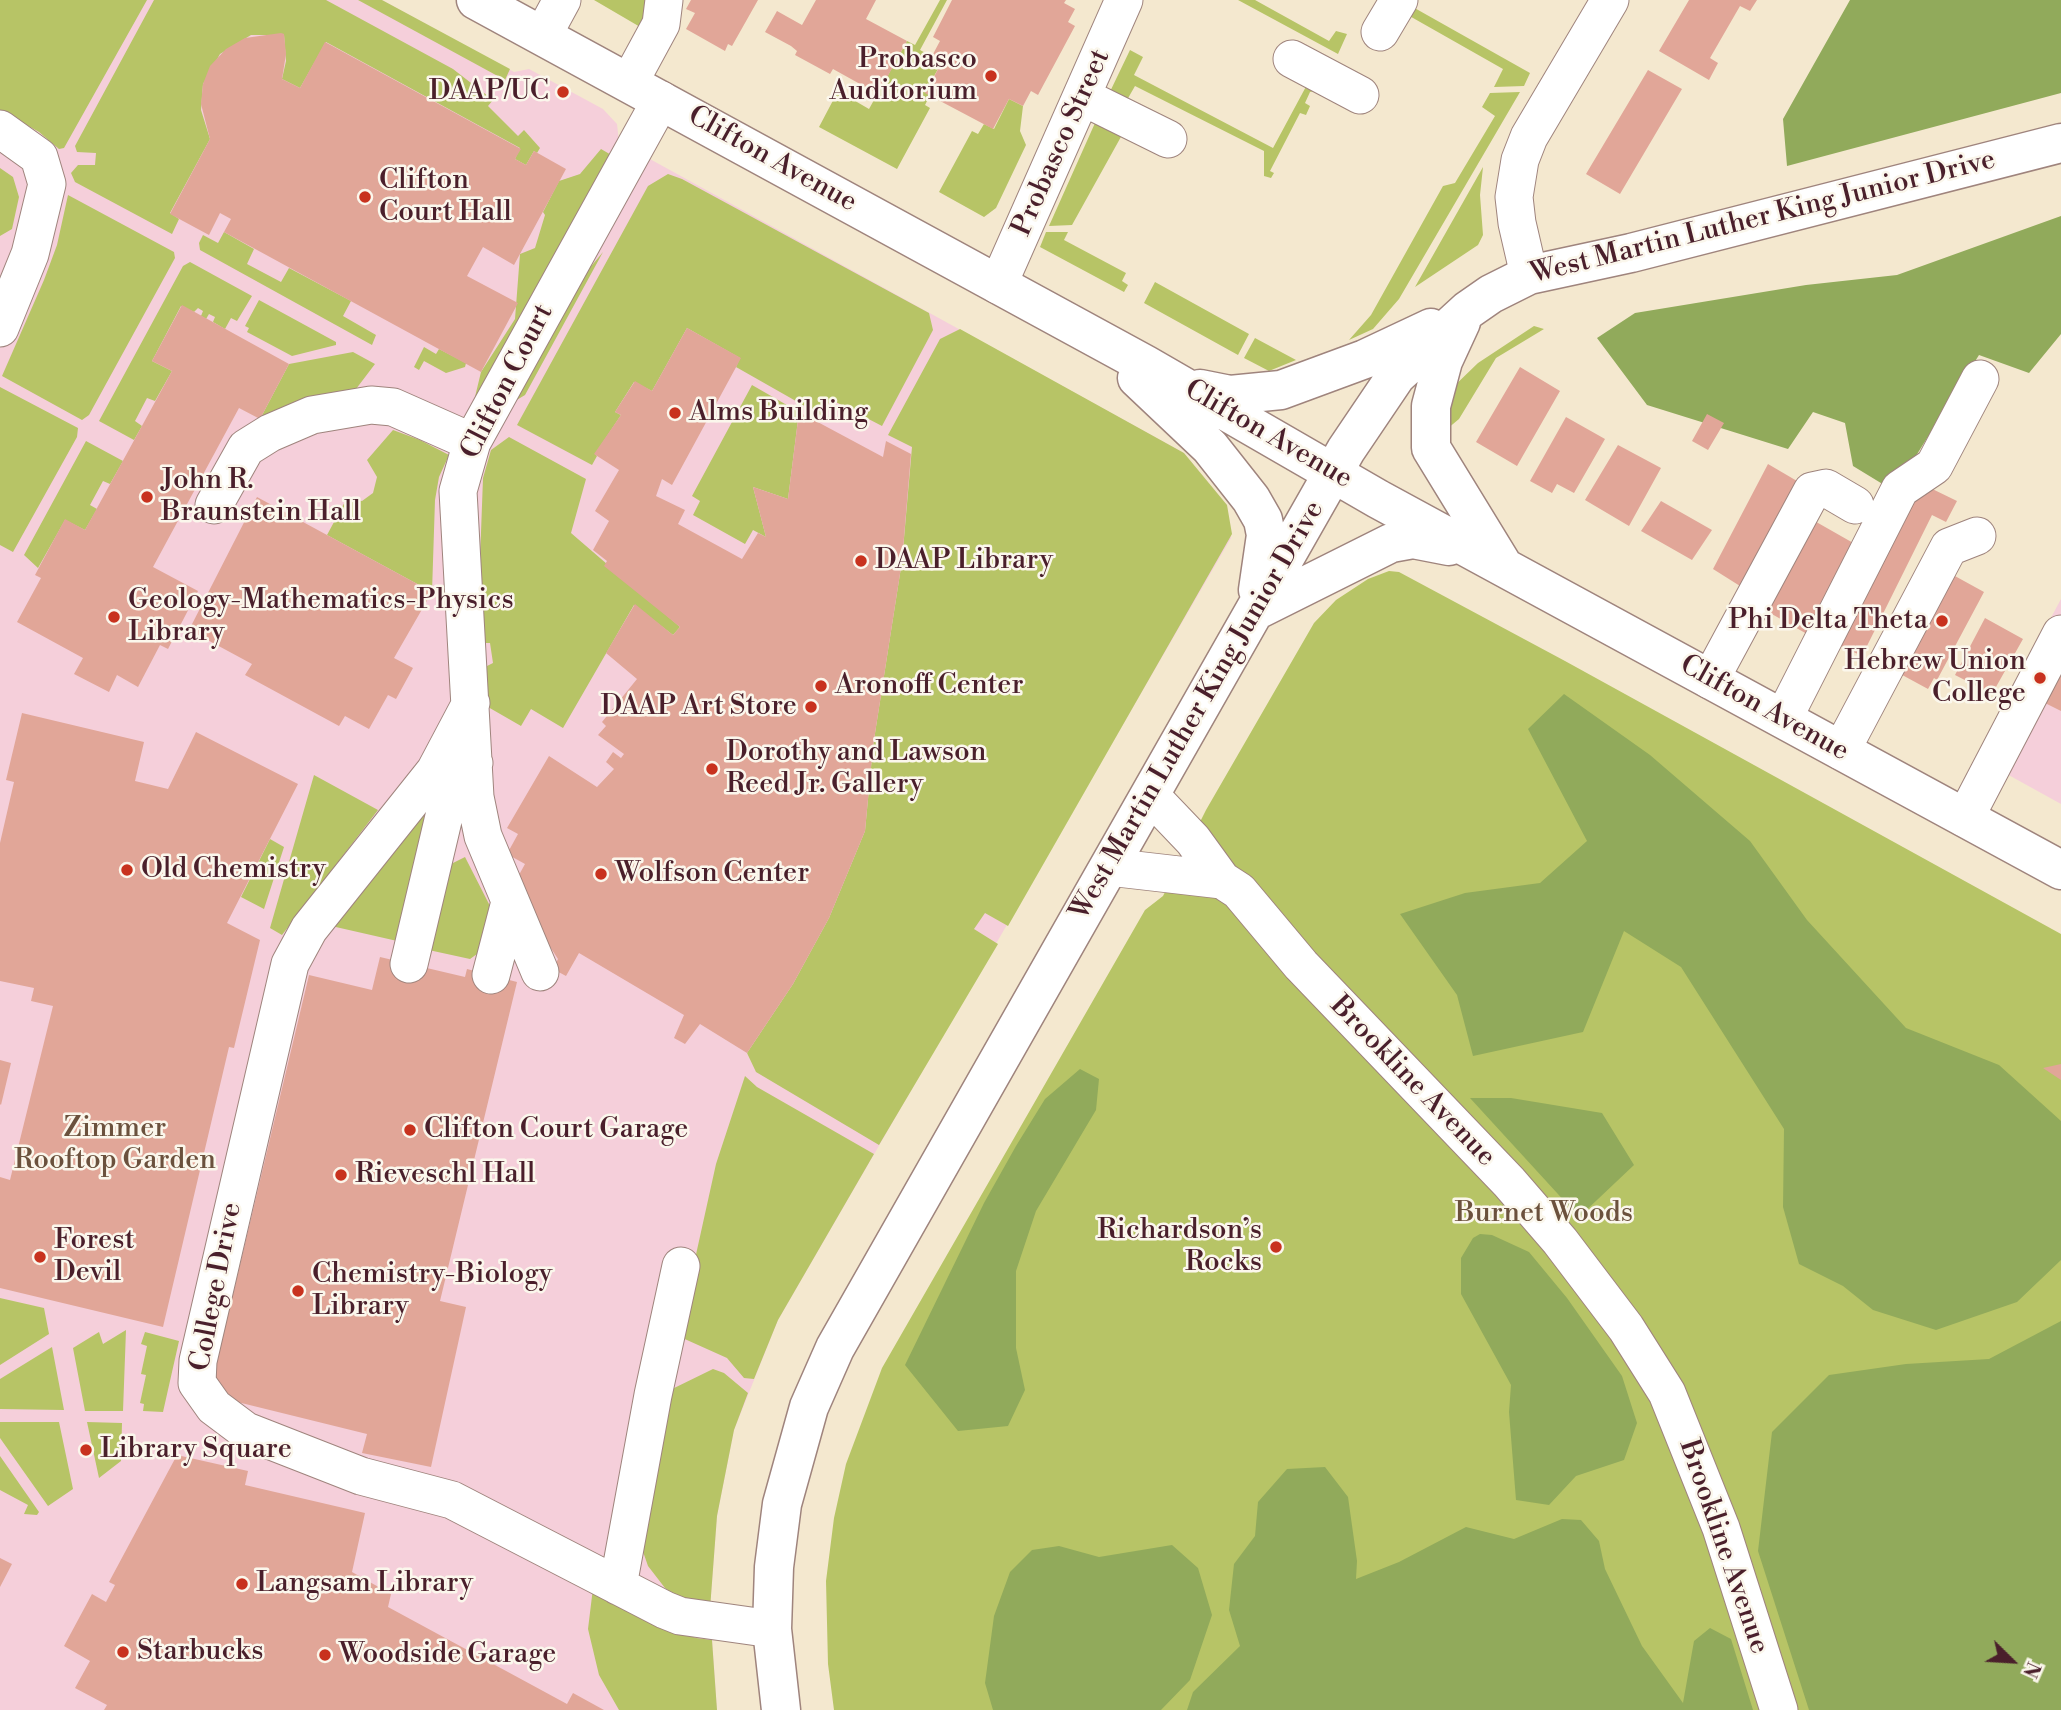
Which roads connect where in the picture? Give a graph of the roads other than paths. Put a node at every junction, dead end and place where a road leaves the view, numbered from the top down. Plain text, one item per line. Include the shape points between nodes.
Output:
1 (475, 0) edge
2 (562, 0) edge
3 (664, 0) edge
4 (1124, 0) edge
5 (1399, 0) edge
6 (1610, 0) edge
7 (1380, 32) dead end
8 (543, 35) junction
9 (1292, 59) dead end
10 (645, 91) junction
11 (1360, 95) dead end
12 (1083, 97) junction
13 (0, 129) edge
14 (1168, 139) dead end
15 (2061, 143) edge
16 (1529, 275) junction
17 (998, 285) junction
18 (1468, 310) junction
19 (1073, 326) junction
20 (0, 328) edge
21 (1980, 379) dead end
22 (1177, 383) junction
23 (472, 442) junction
24 (1332, 474) junction
25 (214, 505) dead end
26 (1855, 505) dead end
27 (1977, 536) dead end
28 (1504, 566) junction
29 (1255, 611) junction
30 (2061, 634) edge
31 (1710, 680) junction
32 (471, 704) junction
33 (1783, 719) junction
34 (1841, 751) junction
35 (474, 763) junction
36 (1150, 795) junction
37 (1965, 818) junction
38 (1109, 867) junction
39 (2061, 870) edge
40 (1222, 880) junction
41 (510, 902) junction
42 (409, 964) dead end
43 (540, 972) dead end
44 (491, 975) dead end
45 (681, 1266) dead end
46 (618, 1586) junction
47 (772, 1629) junction
48 (781, 1710) edge
49 (1779, 1710) edge

1 - 8 main road, Clifton Avenue
2 - 8 street
3 - 10 street, Clifton Court
4 - 12 street, Probasco Street
5 - 7 street
6 - 16 street via 1520,160 1514,197
8 - 10 main road, Clifton Avenue
9 - 11 street
10 - 17 main road, Clifton Avenue
10 - 23 street, Clifton Court
12 - 14 street
12 - 17 street, Probasco Street
13 - 20 street via 39,157 47,184 30,254
15 - 16 main road, West Martin Luther King Junior Drive
16 - 18 main road, West Martin Luther King Junior Drive
17 - 19 main road, Clifton Avenue
18 - 22 main road via 1365,359 1281,390 1230,395
18 - 24 main road, West Martin Luther King Junior Drive via 1396,376
18 - 28 main road via 1443,361 1433,395 1431,448
19 - 22 main road, Clifton Avenue
19 - 29 main road via 1156,394 1210,447 1251,499 1266,535
21 - 33 street via 1934,466 1900,489
22 - 24 main road, Clifton Avenue
23 - 25 street via 393,407 371,405 312,415 246,448
23 - 32 street, Clifton Court via 458,491
24 - 28 main road, Clifton Avenue
24 - 29 main road, West Martin Luther King Junior Drive
26 - 31 street via 1826,488 1812,491
27 - 34 street via 1949,547
28 - 29 main road via 1441,543 1391,542
28 - 31 main road, Clifton Avenue
29 - 36 main road, West Martin Luther King Junior Drive
30 - 37 street
31 - 33 main road, Clifton Avenue
32 - 35 street, Clifton Court
32 - 46 street, College Drive via 435,771 309,929 290,964 198,1361 197,1383 214,1407 246,1431 361,1476 452,1500
33 - 34 main road, Clifton Avenue
34 - 37 main road, Clifton Avenue
35 - 41 street, Clifton Court via 483,836
35 - 42 street via 445,812
36 - 38 main road, West Martin Luther King Junior Drive
36 - 40 street, Brookline Avenue via 1193,840
37 - 39 main road, Clifton Avenue
38 - 40 street
38 - 47 main road, West Martin Luther King Junior Drive via 835,1348 809,1407 782,1504
40 - 49 street, Brookline Avenue via 1239,891 1301,965 1509,1182 1626,1328 1667,1393 1721,1528
41 - 43 street, Clifton Court
41 - 44 street
45 - 46 street
46 - 47 street, College Drive via 680,1616
47 - 48 main road, West Martin Luther King Junior Drive

